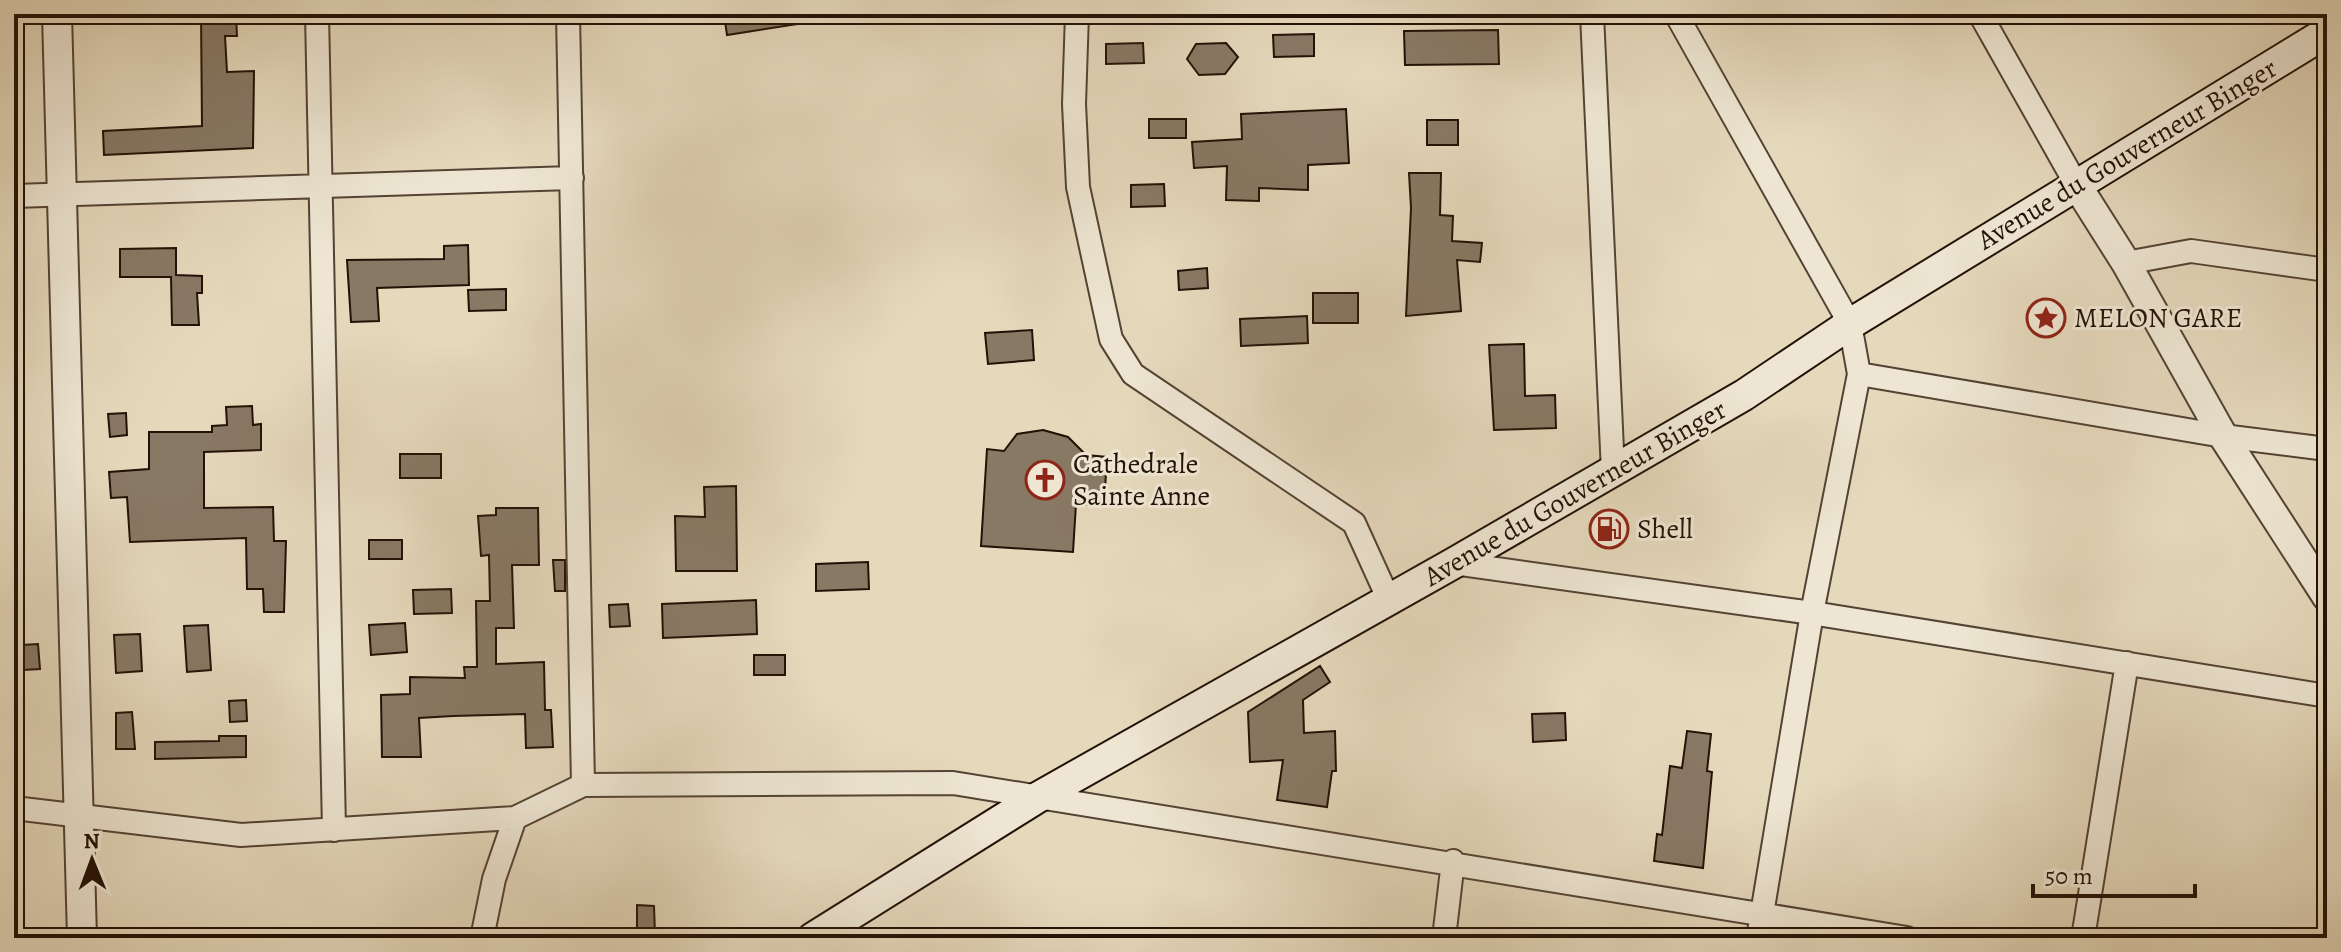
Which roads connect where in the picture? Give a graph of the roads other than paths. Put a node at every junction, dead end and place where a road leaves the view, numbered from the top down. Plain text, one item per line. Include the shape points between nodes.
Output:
1 (57, 14) edge
2 (317, 14) edge
3 (568, 14) edge
4 (1077, 14) edge
5 (1592, 14) edge
6 (1980, 14) edge
7 (1684, 17) edge
8 (2327, 32) edge
9 (572, 178) junction
10 (2076, 184) junction
11 (319, 186) junction
12 (65, 195) junction
13 (14, 196) edge
14 (2126, 263) junction
15 (2327, 270) edge
16 (1850, 324) junction
17 (1859, 374) junction
18 (2223, 436) junction
19 (2327, 449) edge
20 (1613, 472) junction
21 (1454, 563) junction
22 (2327, 597) edge
23 (1389, 600) junction
24 (1812, 613) junction
25 (2127, 663) junction
26 (2327, 696) edge
27 (583, 785) junction
28 (1035, 799) junction
29 (14, 808) edge
30 (79, 813) junction
31 (515, 818) junction
32 (334, 830) junction
33 (1453, 861) junction
34 (1762, 913) junction
35 (82, 938) edge
36 (482, 938) edge
37 (813, 938) edge
38 (1444, 938) edge
39 (1758, 938) edge
40 (1907, 938) edge
41 (2083, 938) edge

1 - 12 street
2 - 11 street
3 - 9 street
4 - 23 street via 1078,187 1111,339 1133,374 1354,523
5 - 20 street
6 - 10 street
7 - 16 street
8 - 10 main road, Avenue du Gouverneur Binger
9 - 11 street
9 - 27 street
10 - 14 street
10 - 16 main road, Avenue du Gouverneur Binger
11 - 12 street
11 - 32 street
12 - 13 street
12 - 30 street
14 - 15 street via 2191,251
14 - 18 street
16 - 17 street
16 - 20 main road, Avenue du Gouverneur Binger via 1744,395
17 - 18 street
17 - 24 street
18 - 19 street
18 - 22 street
20 - 21 main road, Avenue du Gouverneur Binger
21 - 23 main road, Avenue du Gouverneur Binger
21 - 24 street
23 - 28 main road, Avenue du Gouverneur Binger
24 - 25 street
24 - 34 street
25 - 26 street
25 - 41 street
27 - 28 street via 953,783
27 - 31 street
28 - 33 street
28 - 37 main road, Avenue du Gouverneur Binger
29 - 30 street
30 - 32 street via 241,835
30 - 35 street
31 - 32 street
31 - 36 street via 494,879
33 - 34 street
33 - 38 street
34 - 39 street
34 - 40 street

